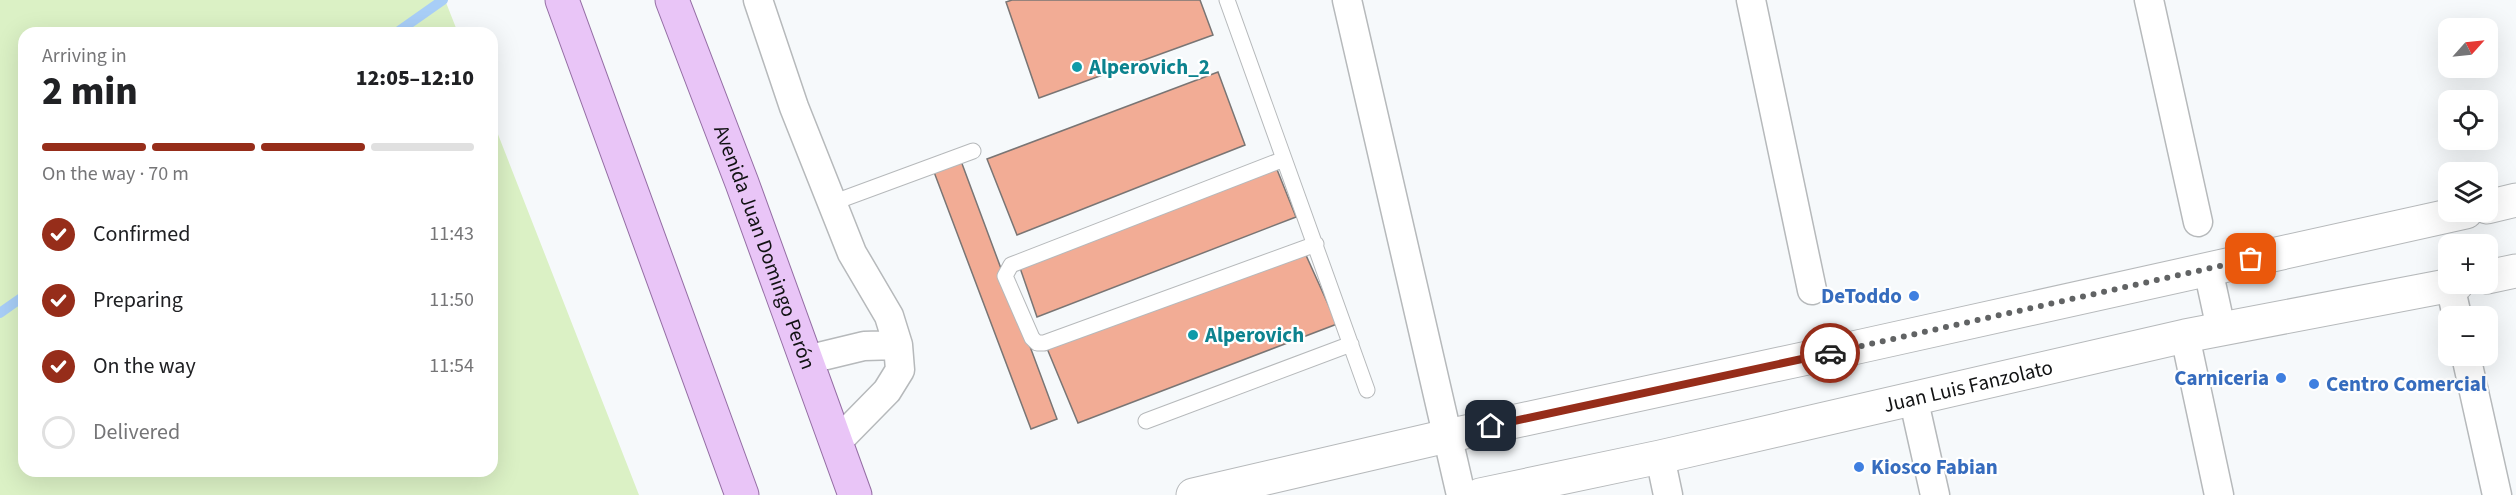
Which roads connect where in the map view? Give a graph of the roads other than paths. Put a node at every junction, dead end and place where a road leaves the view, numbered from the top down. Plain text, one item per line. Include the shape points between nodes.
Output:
1 (672, 0) edge
2 (758, 0) edge
3 (1227, 0) edge
4 (1347, 0) edge
5 (1751, 0) edge
6 (2149, 0) edge
7 (565, 7) edge
8 (973, 151) dead end
9 (1284, 159) junction
10 (2516, 200) edge
11 (832, 202) junction
12 (2498, 204) edge
13 (2438, 218) edge
14 (2198, 222) dead end
15 (1316, 244) junction
16 (2208, 269) junction
17 (2516, 271) edge
18 (2498, 275) edge
19 (2438, 287) edge
20 (1812, 290) dead end
21 (2221, 329) junction
22 (2185, 336) junction
23 (1351, 344) junction
24 (898, 345) junction
25 (806, 360) junction
26 (2468, 366) edge
27 (1367, 390) dead end
28 (1913, 397) junction
29 (1146, 421) dead end
30 (1447, 436) junction
31 (836, 443) junction
32 (1660, 457) junction
33 (742, 495) edge
34 (855, 495) edge
35 (1193, 495) edge
36 (1461, 495) edge
37 (1480, 495) edge
38 (1668, 495) edge
39 (1935, 495) edge
40 (2219, 495) edge
41 (2497, 495) edge

1 - 25 main road, Avenida Juan Domingo Perón
2 - 11 street
3 - 9 lane
4 - 30 street
5 - 20 street
6 - 14 street
7 - 33 main road
8 - 11 lane
9 - 15 lane
9 - 15 lane via 1011,265 1005,276 1032,338 1044,343
10 - 12 street
11 - 24 street via 852,253 889,316
13 - 16 street
15 - 23 lane
16 - 21 street
16 - 30 street
17 - 18 street
19 - 21 street, Juan Luis Fanzolato
21 - 22 street, Juan Luis Fanzolato
22 - 28 street, Juan Luis Fanzolato
22 - 40 street
23 - 27 lane
23 - 29 lane
24 - 25 street via 864,346
24 - 31 street via 900,370 887,391
25 - 31 main road, Avenida Juan Domingo Perón
26 - 41 street
28 - 32 street, Juan Luis Fanzolato
28 - 39 street
30 - 35 street
30 - 36 street
31 - 34 main road, Avenida Juan Domingo Perón
32 - 37 street, Juan Luis Fanzolato
32 - 38 street

